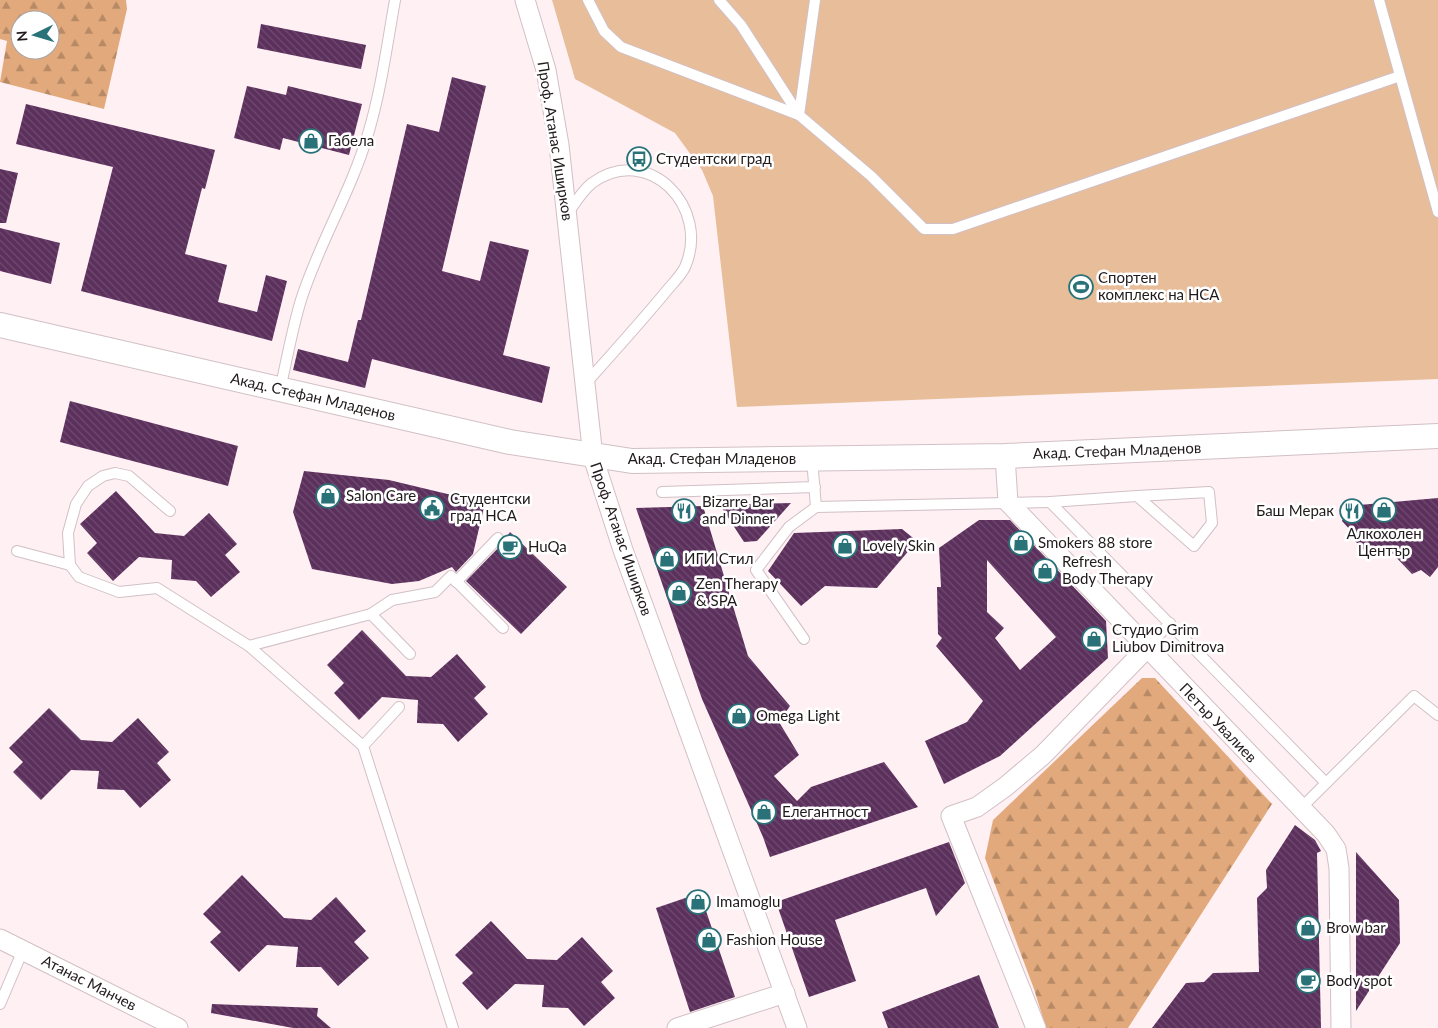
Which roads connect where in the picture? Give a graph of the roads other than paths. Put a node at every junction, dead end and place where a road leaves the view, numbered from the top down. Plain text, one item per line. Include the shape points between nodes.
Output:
1 (395, 0) edge
2 (525, 0) edge
3 (588, 0) edge
4 (719, 0) edge
5 (815, 0) edge
6 (1379, 0) edge
7 (1400, 76) junction
8 (799, 115) junction
9 (1438, 212) edge
10 (567, 214) junction
11 (0, 325) edge
12 (586, 383) junction
13 (280, 390) junction
14 (1438, 436) edge
15 (1005, 456) junction
16 (593, 457) junction
17 (812, 459) junction
18 (815, 487) junction
19 (662, 492) dead end
20 (1137, 496) junction
21 (1008, 502) junction
22 (1050, 502) junction
23 (816, 507) junction
24 (170, 511) dead end
25 (498, 538) dead end
26 (17, 552) dead end
27 (70, 565) junction
28 (456, 582) junction
29 (371, 614) junction
30 (1170, 622) junction
31 (503, 628) dead end
32 (804, 639) dead end
33 (249, 646) junction
34 (1146, 649) junction
35 (410, 654) dead end
36 (399, 707) dead end
37 (1438, 715) edge
38 (363, 746) junction
39 (1326, 783) junction
40 (1301, 808) junction
41 (0, 940) edge
42 (23, 950) junction
43 (785, 993) junction
44 (0, 1004) edge
45 (178, 1028) edge
46 (453, 1028) edge
47 (677, 1028) edge
48 (797, 1028) edge
49 (1036, 1028) edge
50 (1341, 1028) edge

1 - 13 lane via 368,134 349,190 301,301
2 - 10 street, Проф. Атанас Иширков via 546,70
3 - 8 lane via 604,31 620,47
4 - 8 lane via 746,32
5 - 8 lane
6 - 7 lane
7 - 8 lane via 953,229 924,229 871,176
7 - 9 lane
10 - 12 street, Проф. Атанас Иширков
10 - 12 lane via 591,184 621,171 640,172 660,178 674,190 685,206 692,234 685,267
11 - 13 street, Акад. Стефан Младенов
12 - 16 street, Проф. Атанас Иширков
13 - 16 street, Акад. Стефан Младенов via 510,442
14 - 15 street, Акад. Стефан Младенов
15 - 17 street, Акад. Стефан Младенов
15 - 21 street
16 - 17 street, Акад. Стефан Младенов via 632,461
16 - 43 street, Проф. Атанас Иширков via 623,550
17 - 18 lane
18 - 19 lane
18 - 23 lane
20 - 20 lane via 1209,492 1212,523 1194,546
20 - 22 lane
21 - 22 lane
21 - 23 lane
21 - 34 street, Петър Увалиев
22 - 30 lane
23 - 32 lane via 789,527 756,570
24 - 27 lane via 129,476 115,473 103,476 88,486 76,504 68,533
25 - 28 lane
26 - 27 lane
27 - 33 lane via 79,577 119,592 156,588
28 - 29 lane via 451,576 435,592 392,600
28 - 31 lane
29 - 33 lane
29 - 35 lane
30 - 34 lane
30 - 39 lane
33 - 38 lane
34 - 40 street, Петър Увалиев
34 - 49 street via 1043,755 1005,788 976,807 951,816
36 - 38 lane
37 - 39 lane via 1414,696
38 - 46 lane
39 - 40 lane
40 - 50 street, Петър Увалиев via 1336,849
41 - 42 street, Атанас Манчев
42 - 44 lane
42 - 45 street, Атанас Манчев
43 - 47 street
43 - 48 street, Проф. Атанас Иширков

